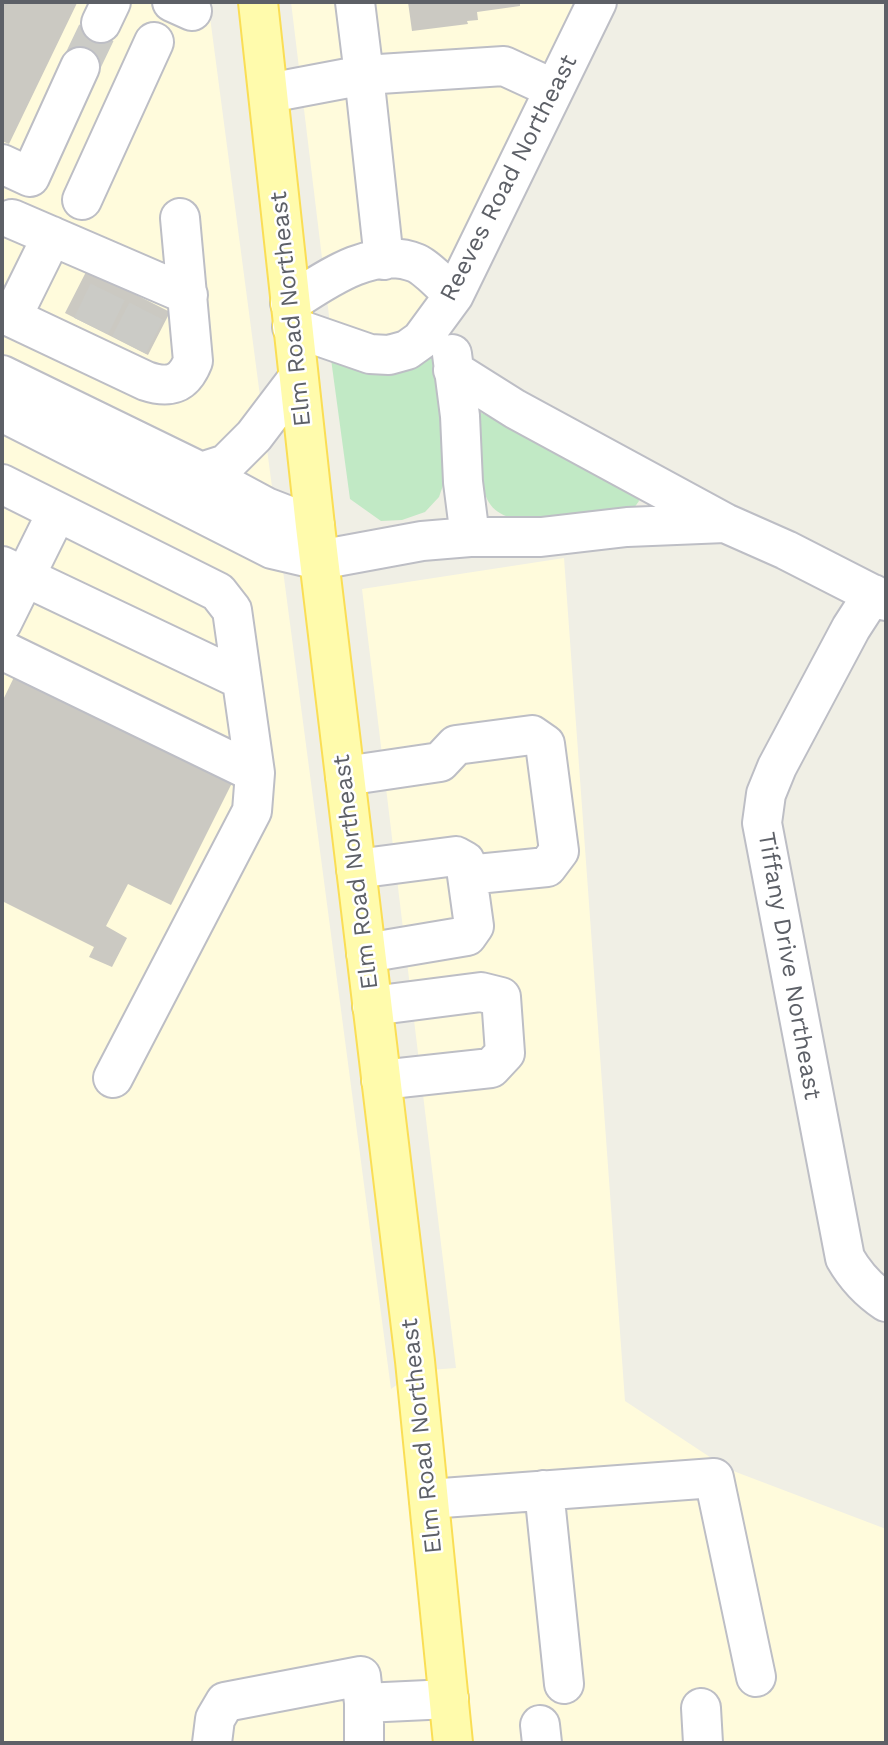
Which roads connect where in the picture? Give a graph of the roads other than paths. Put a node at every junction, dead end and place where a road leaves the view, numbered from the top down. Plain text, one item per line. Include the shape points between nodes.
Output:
1 (258, 2) edge
2 (355, 2) edge
3 (597, 2) edge
4 (153, 42) dead end
5 (80, 67) tunnel mouth
6 (364, 75) junction
7 (554, 89) junction
8 (269, 93) junction
9 (16, 171) edge
10 (82, 200) dead end
11 (180, 218) dead end
12 (6, 230) edge
13 (52, 236) junction
14 (384, 260) junction
15 (166, 293) junction
16 (454, 295) junction
17 (7, 315) edge
18 (291, 315) junction
19 (453, 370) junction
20 (2, 375) edge
21 (298, 378) junction
22 (2, 412) edge
23 (201, 472) junction
24 (2, 484) edge
25 (57, 512) junction
26 (725, 523) junction
27 (470, 537) junction
28 (317, 543) junction
29 (13, 572) edge
30 (880, 598) edge
31 (2, 623) edge
32 (2, 650) edge
33 (242, 680) junction
34 (255, 773) junction
35 (345, 776) junction
36 (356, 869) junction
37 (467, 875) junction
38 (366, 953) junction
39 (372, 1006) junction
40 (113, 1078) dead end
41 (382, 1080) junction
42 (886, 1302) edge
43 (544, 1490) junction
44 (429, 1499) junction
45 (756, 1677) dead end
46 (564, 1684) dead end
47 (449, 1699) junction
48 (364, 1703) junction
49 (212, 1743) edge
50 (364, 1743) edge
51 (453, 1743) edge

1 - 8 main road, Elm Road Northeast
2 - 6 street
3 - 7 street, Reeves Road Northeast
4 - 10 street
5 - 9 street
6 - 7 street via 504,66
6 - 8 street
6 - 14 street
7 - 16 street, Reeves Road Northeast
8 - 18 main road, Elm Road Northeast
11 - 15 street
12 - 13 street
13 - 15 street via 116,274
13 - 17 street
14 - 16 street via 397,258 418,264
14 - 18 street via 331,276
15 - 17 street via 193,361 187,375 160,386 146,381 123,356 85,338
16 - 18 street, Reeves Road Northeast via 421,340 389,355 370,354
16 - 19 street via 450,331
18 - 21 main road, Elm Road Northeast
19 - 26 street via 515,410
19 - 27 street
20 - 23 street
21 - 23 street via 226,464
21 - 28 main road, Elm Road Northeast
22 - 28 street via 272,549
23 - 28 street via 266,507
24 - 25 street
25 - 29 street
25 - 33 street via 218,592 232,610
26 - 27 street via 541,537
26 - 30 street
27 - 28 street
28 - 35 main road, Elm Road Northeast
29 - 31 street
29 - 33 street
30 - 42 street, Tiffany Drive Northeast via 851,628 777,767 766,794 762,823 841,1246 854,1275
32 - 34 street
33 - 34 street
34 - 40 street via 252,811
35 - 36 main road, Elm Road Northeast
35 - 37 street via 440,762 456,744 532,735 545,744 559,851 547,867
36 - 37 street via 456,856 465,860
36 - 38 main road, Elm Road Northeast
37 - 38 street via 474,926 467,936
38 - 39 main road, Elm Road Northeast
39 - 41 main road, Elm Road Northeast
39 - 41 street via 481,992 501,997 505,1054 491,1068
41 - 44 main road, Elm Road Northeast
43 - 44 street
43 - 45 street via 714,1478
43 - 46 street
44 - 47 main road, Elm Road Northeast
47 - 48 street
47 - 51 main road, Elm Road Northeast
48 - 49 street via 360,1676 225,1702 215,1719
48 - 50 street

